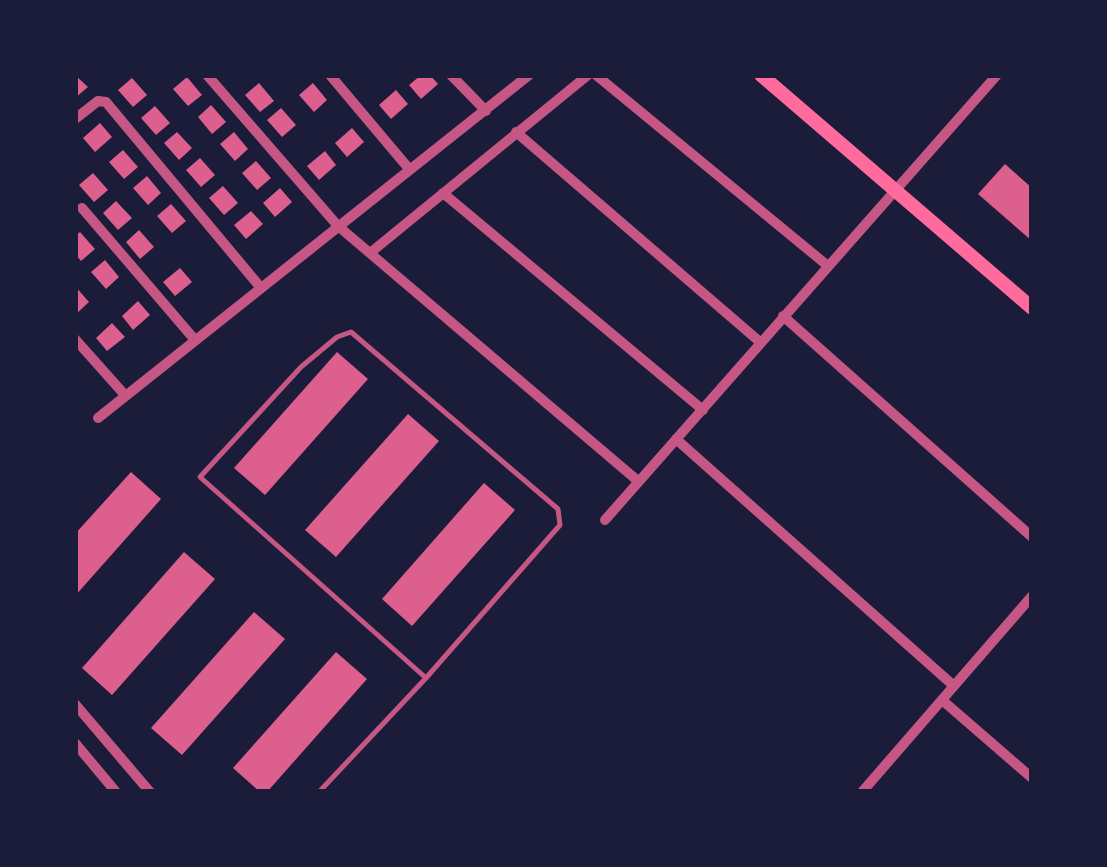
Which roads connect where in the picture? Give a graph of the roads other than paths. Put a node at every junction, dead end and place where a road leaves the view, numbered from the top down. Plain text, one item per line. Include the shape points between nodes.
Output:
1 (207, 75) edge
2 (330, 75) edge
3 (451, 75) edge
4 (529, 75) edge
5 (588, 75) edge
6 (596, 75) edge
7 (762, 75) edge
8 (998, 75) edge
9 (486, 111) junction
10 (75, 119) edge
11 (516, 132) junction
12 (410, 170) junction
13 (896, 191) junction
14 (443, 193) junction
15 (82, 208) dead end
16 (338, 226) junction
17 (370, 254) junction
18 (828, 266) junction
19 (260, 288) junction
20 (1032, 308) edge
21 (783, 316) junction
22 (75, 339) edge
23 (195, 340) junction
24 (760, 342) junction
25 (124, 394) junction
26 (703, 410) junction
27 (98, 418) dead end
28 (676, 439) junction
29 (638, 482) junction
30 (605, 520) dead end
31 (1032, 537) edge
32 (1032, 596) edge
33 (426, 678) junction
34 (954, 686) junction
35 (942, 700) junction
36 (75, 704) edge
37 (75, 743) edge
38 (1032, 778) edge
39 (116, 792) edge
40 (150, 792) edge
41 (320, 792) edge
42 (862, 792) edge

1 - 16 street
2 - 12 street
3 - 9 street
4 - 9 street
5 - 11 street
6 - 18 street
7 - 13 main road
8 - 13 street
9 - 12 street
10 - 19 street via 102,100
11 - 14 street
11 - 24 street
12 - 16 street
13 - 18 street
13 - 20 main road
14 - 17 street
14 - 26 street
15 - 23 street
16 - 17 street
16 - 19 street
17 - 29 street
18 - 21 street
19 - 23 street
21 - 24 street
21 - 31 street
22 - 25 street
23 - 25 street
24 - 26 street
25 - 27 street
26 - 28 street
28 - 29 street
28 - 34 street
29 - 30 street
32 - 34 street
33 - 33 lane via 560,525 558,509 352,332 302,367 200,477
33 - 41 lane
34 - 35 street
35 - 38 street
35 - 42 street
36 - 40 street
37 - 39 street

